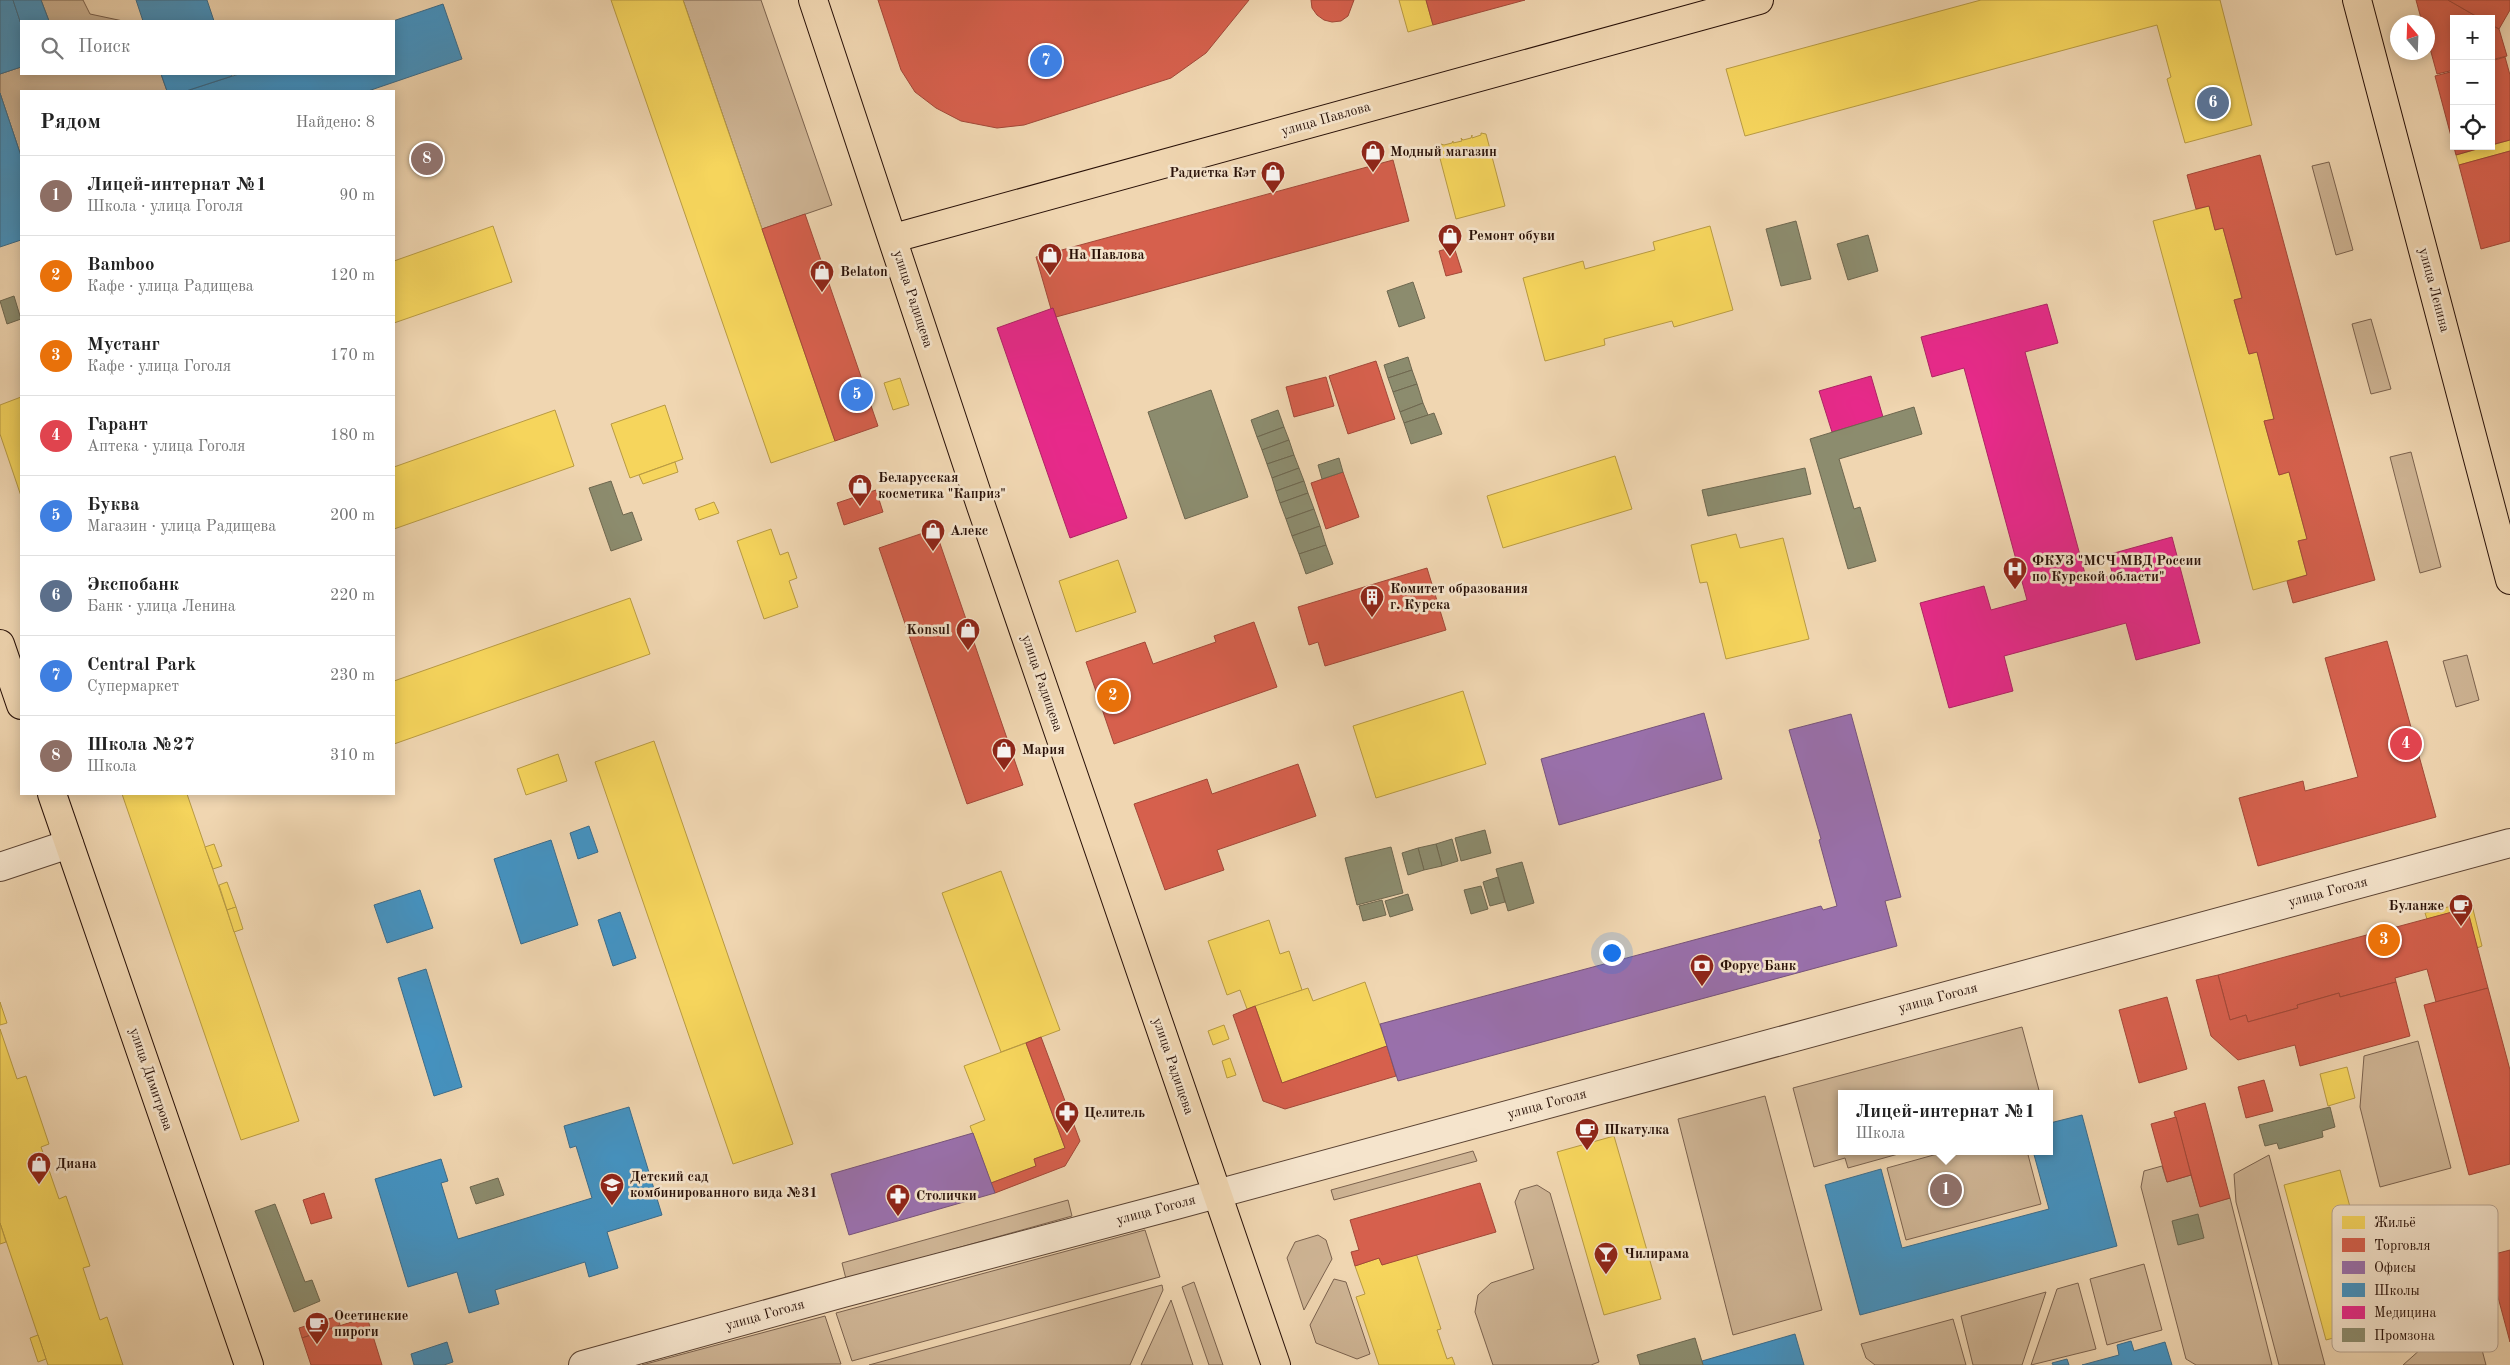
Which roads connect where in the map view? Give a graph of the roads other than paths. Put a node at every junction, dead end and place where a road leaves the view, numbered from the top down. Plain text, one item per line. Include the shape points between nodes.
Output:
1 (813, 0) edge
2 (1759, 0) edge
3 (2357, 0) edge
4 (894, 238) junction
5 (2510, 580) edge
6 (0, 644) edge
7 (20, 702) edge
8 (52, 795) edge
9 (2510, 842) edge
10 (69, 844) junction
11 (0, 867) edge
12 (1216, 1193) junction
13 (249, 1365) edge
14 (584, 1365) edge
15 (1276, 1365) edge

1 - 4 main road, улица Радищева
2 - 4 main road, улица Павлова
3 - 5 main road, улица Ленина
4 - 12 main road, улица Радищева via 981,506
6 - 7 main road
8 - 10 main road, улица Димитрова
9 - 12 street, улица Гоголя
10 - 11 street
10 - 13 main road, улица Димитрова
12 - 14 street, улица Гоголя
12 - 15 main road, улица Радищева

